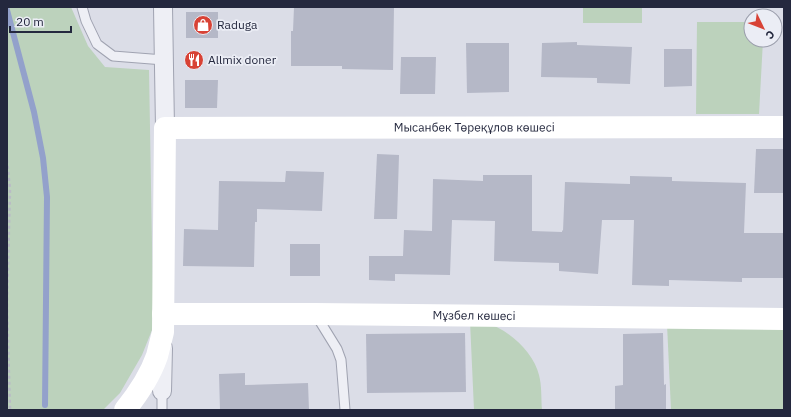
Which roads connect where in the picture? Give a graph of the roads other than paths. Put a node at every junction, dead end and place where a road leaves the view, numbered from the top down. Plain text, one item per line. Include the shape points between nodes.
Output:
1 (82, 7) edge
2 (163, 7) edge
3 (164, 60) junction
4 (784, 127) edge
5 (165, 128) junction
6 (315, 314) junction
7 (784, 319) edge
8 (163, 323) junction
9 (162, 391) junction
10 (130, 405) edge
11 (162, 410) edge
12 (345, 410) edge

1 - 3 lane via 97,44 113,56
2 - 3 street
3 - 5 street
4 - 5 street, Мысанбек Төреқұлов көшесі
5 - 8 street
6 - 7 street, Мұзбел көшесі
6 - 8 street, Мұзбел көшесі
6 - 12 lane via 341,360
8 - 9 street
8 - 10 street via 157,357
9 - 10 lane via 156,387 146,388
9 - 11 lane

